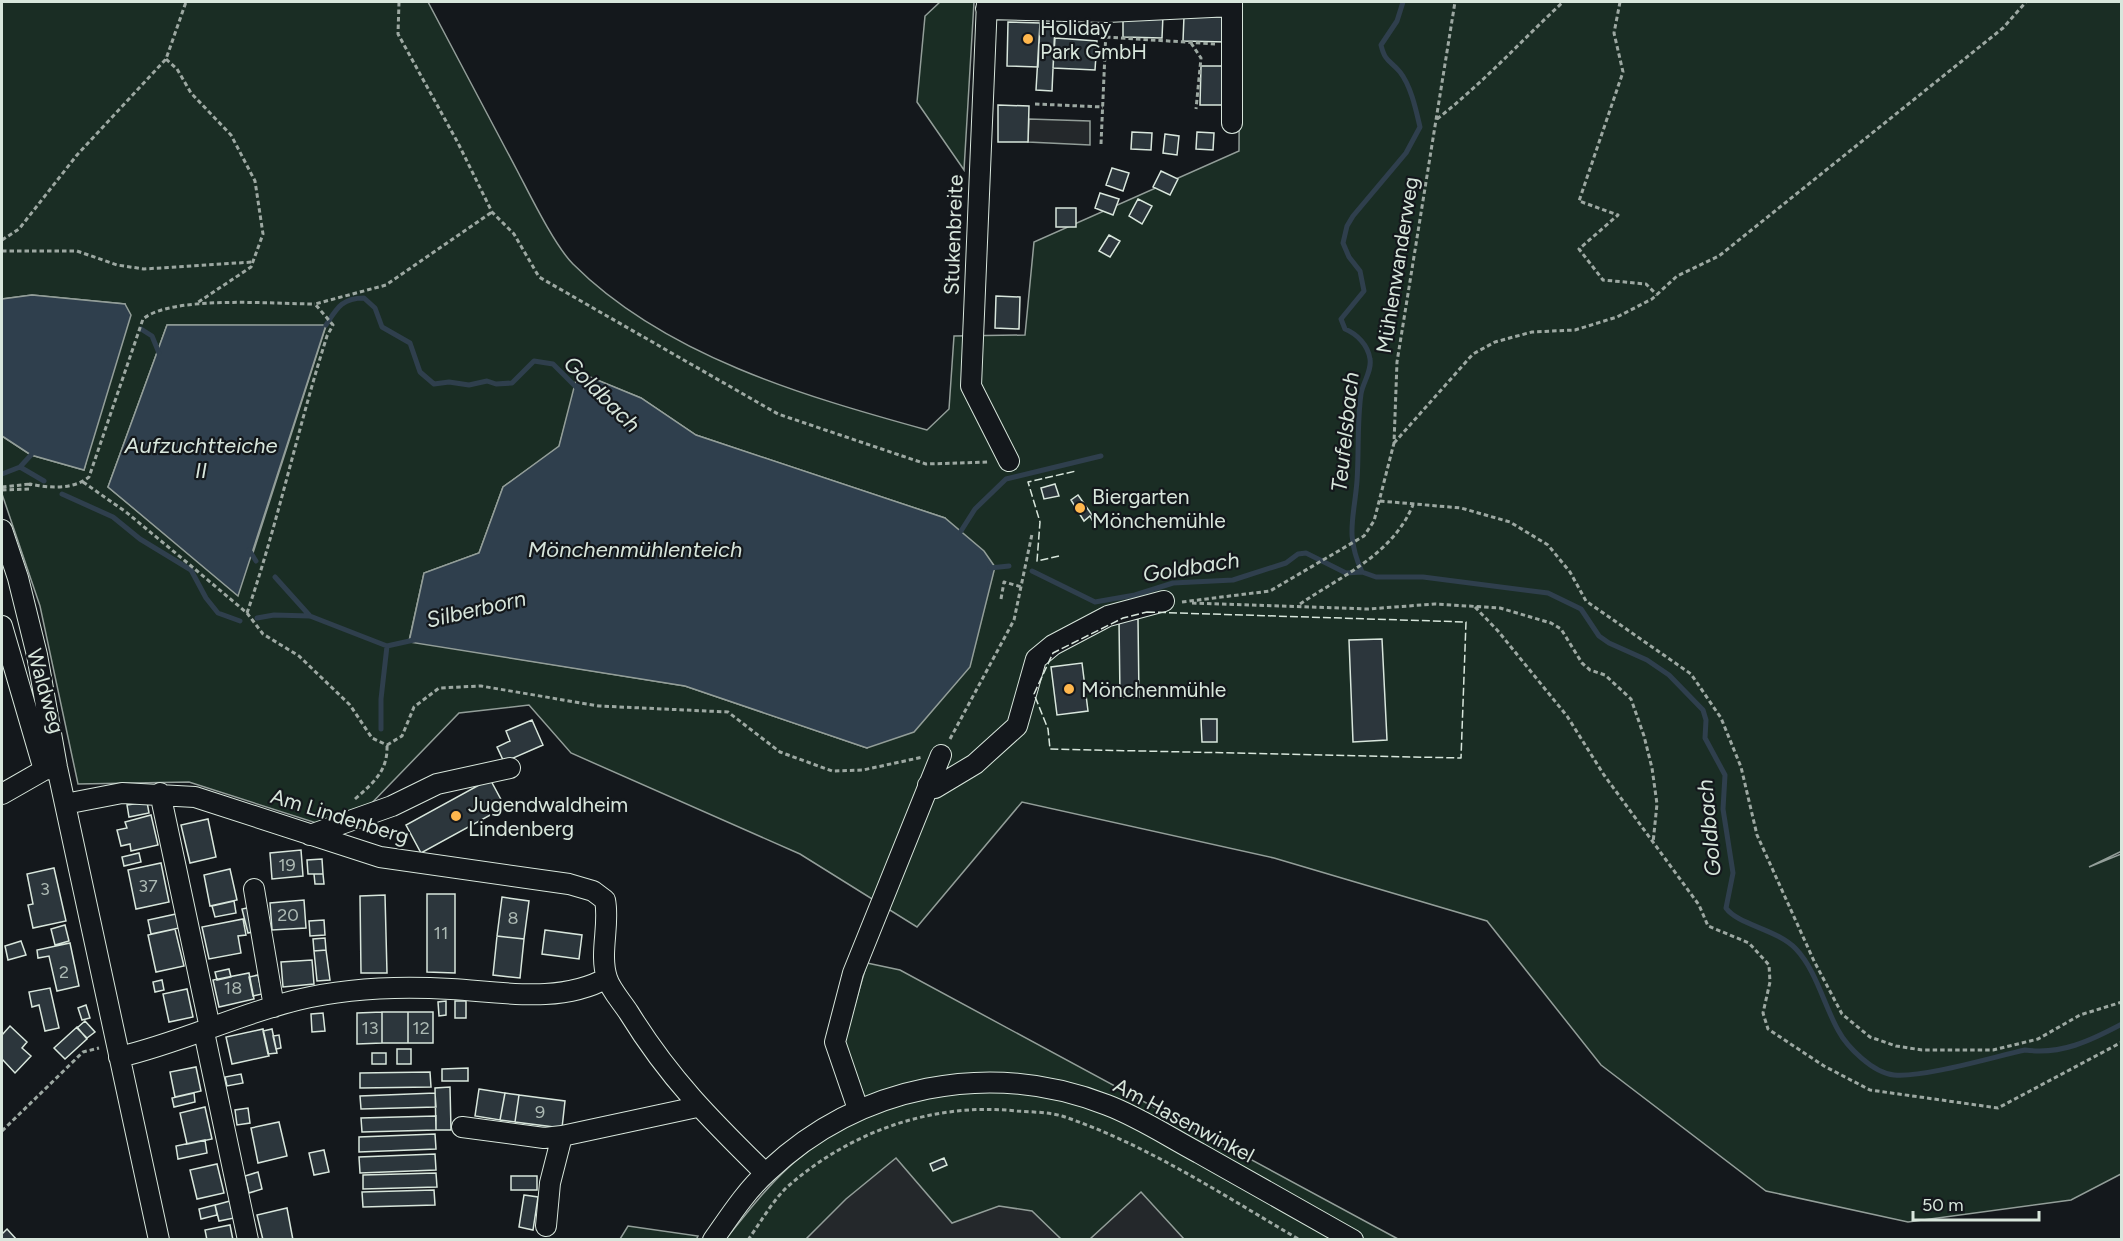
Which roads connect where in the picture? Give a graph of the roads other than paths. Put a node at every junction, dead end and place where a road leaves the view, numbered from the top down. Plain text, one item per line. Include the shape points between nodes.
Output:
1 (1232, 4) edge
2 (986, 5) edge
3 (1232, 123) dead end
4 (1009, 461) road end
5 (2, 530) edge
6 (1164, 601) dead end
7 (2, 626) edge
8 (941, 755) road end
9 (510, 768) dead end
10 (50, 769) junction
11 (928, 785) junction
12 (160, 793) junction
13 (2, 794) edge
14 (63, 797) junction
15 (310, 835) junction
16 (254, 890) dead end
17 (607, 978) junction
18 (274, 1007) junction
19 (207, 1030) junction
20 (118, 1051) junction
21 (698, 1107) junction
22 (858, 1109) junction
23 (462, 1127) dead end
24 (562, 1136) junction
25 (765, 1173) junction
26 (546, 1226) dead end
27 (159, 1239) edge
28 (248, 1239) edge
29 (713, 1239) edge
30 (1353, 1239) edge

1 - 2 street via 1107,12
1 - 3 street
2 - 4 street, Stukenbreite via 971,386
5 - 10 street via 37,655
6 - 11 street via 1107,615 1053,645 1036,659 1017,726 975,764 934,788
7 - 10 street, Waldweg
8 - 11 street
9 - 15 street via 437,784 392,806
10 - 13 street
10 - 14 street
11 - 22 street via 853,973 835,1042
12 - 14 street, Am Lindenberg
12 - 15 street, Am Lindenberg via 204,799 293,826
12 - 19 street
14 - 20 street
15 - 17 street, Am Lindenberg via 380,857 569,884 593,891 605,900 608,914
16 - 18 street
17 - 18 street via 583,989 533,995 413,988 337,994
17 - 21 street, Am Lindenberg via 655,1055
18 - 19 street
19 - 20 street
19 - 28 street
20 - 27 street
21 - 24 street
21 - 25 street, Am Lindenberg
22 - 25 street, Am Hasenwinkel via 802,1142
22 - 30 street, Am Hasenwinkel via 906,1092 964,1082 1018,1082 1065,1091 1132,1116
23 - 24 street via 544,1138
24 - 26 street via 550,1183
25 - 29 street, Am Hasenwinkel

